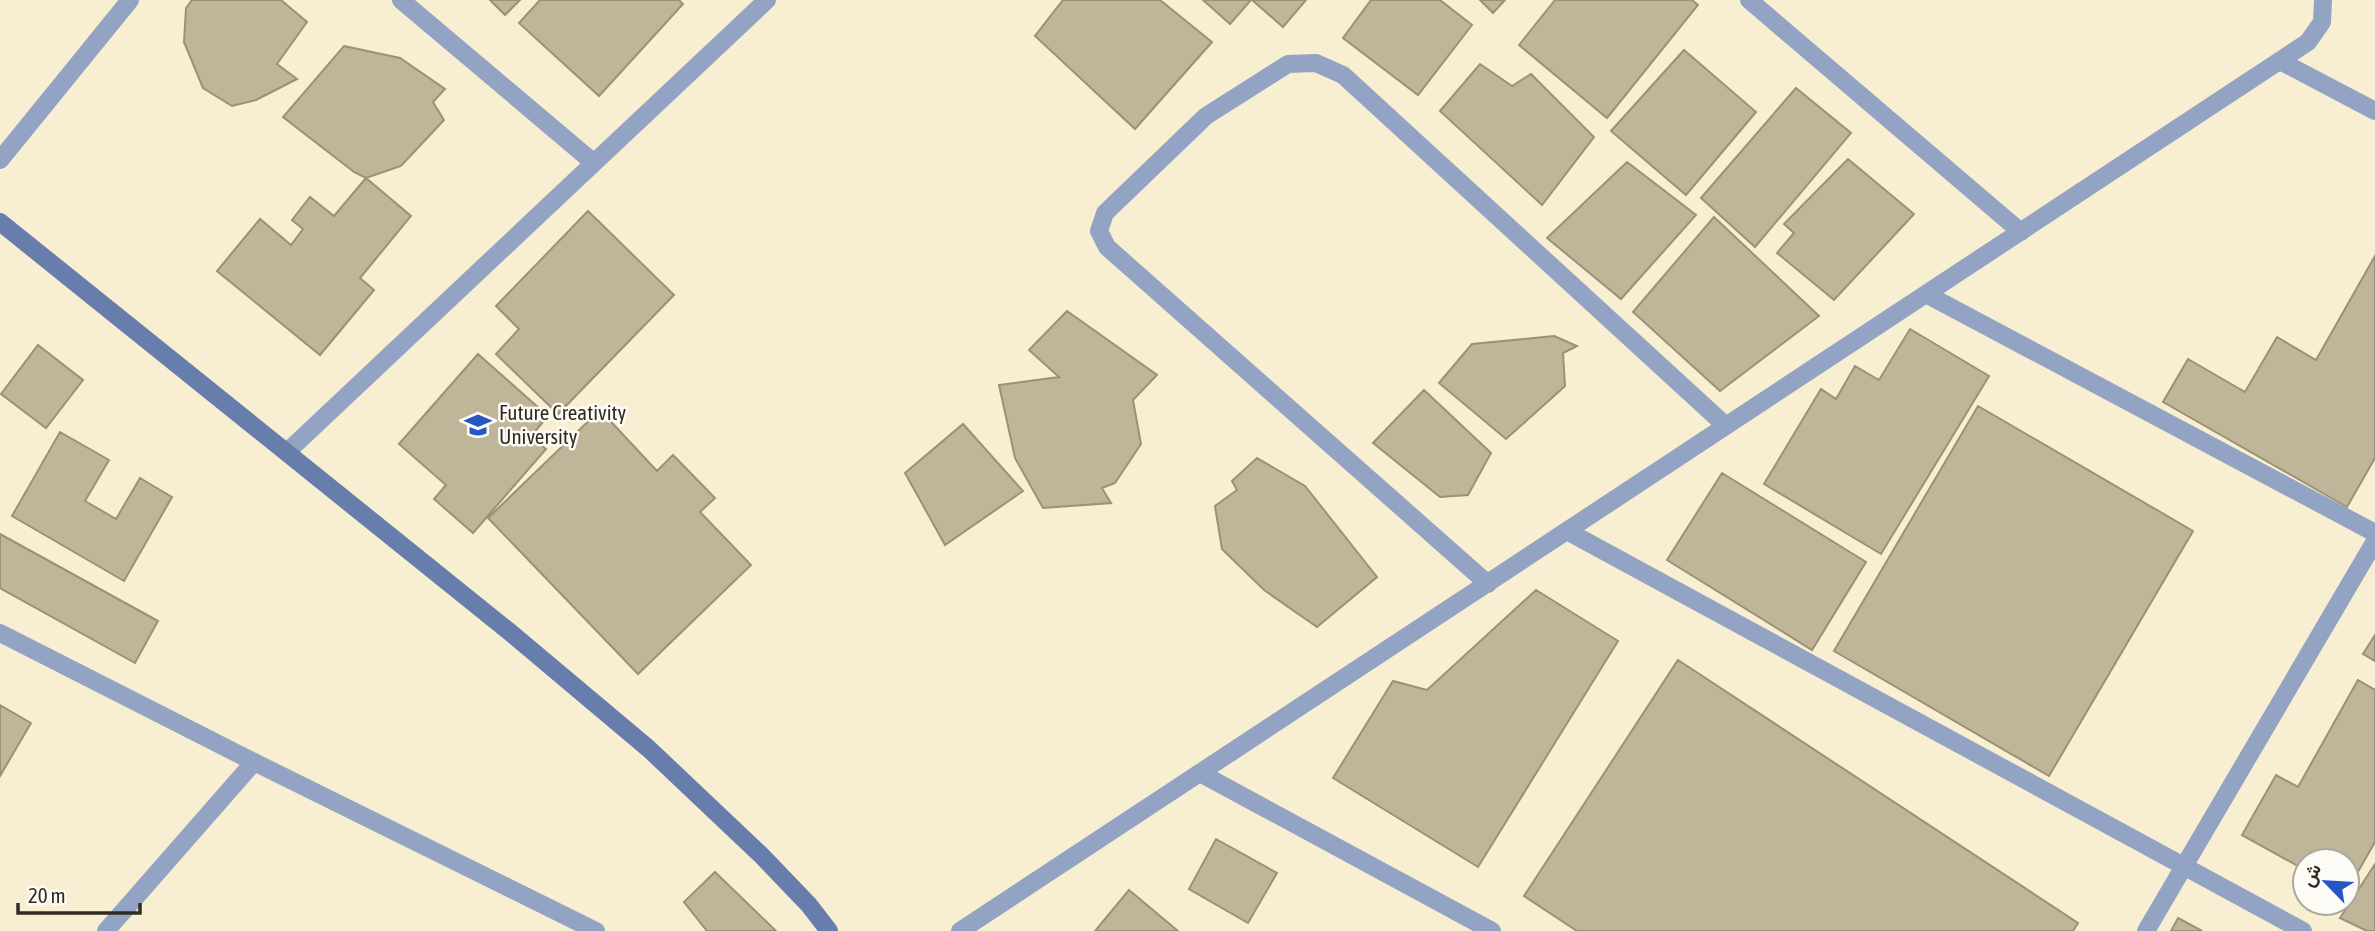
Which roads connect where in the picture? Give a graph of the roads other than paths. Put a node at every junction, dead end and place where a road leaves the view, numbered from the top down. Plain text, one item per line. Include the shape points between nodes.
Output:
1 (131, 0) edge
2 (401, 0) edge
3 (767, 0) edge
4 (1749, 0) edge
5 (2323, 0) edge
6 (2280, 61) junction
7 (2375, 111) edge
8 (0, 160) edge
9 (594, 163) junction
10 (0, 222) edge
11 (2021, 232) junction
12 (1926, 294) junction
13 (1726, 426) junction
14 (287, 452) junction
15 (1567, 531) junction
16 (2375, 533) edge
17 (2375, 541) edge
18 (1488, 584) junction
19 (0, 633) edge
20 (254, 762) junction
21 (1200, 773) junction
22 (2183, 866) junction
23 (106, 931) edge
24 (596, 931) edge
25 (829, 931) edge
26 (960, 931) edge
27 (1492, 931) edge
28 (2146, 931) edge
29 (2303, 931) edge

1 - 8 street
2 - 9 street
3 - 9 street
4 - 11 street
5 - 6 street via 2322,22 2308,43
6 - 7 street
6 - 11 street
9 - 14 street
10 - 14 main road
11 - 12 street
12 - 13 street
12 - 16 street
13 - 15 street
13 - 18 street via 1343,75 1316,63 1288,64 1206,116 1105,213 1099,231 1107,247
14 - 25 main road via 649,749 762,856
15 - 18 street
15 - 22 street
17 - 22 street
18 - 21 street
19 - 20 street
20 - 23 street
20 - 24 street
21 - 26 street
21 - 27 street
22 - 28 street
22 - 29 street

